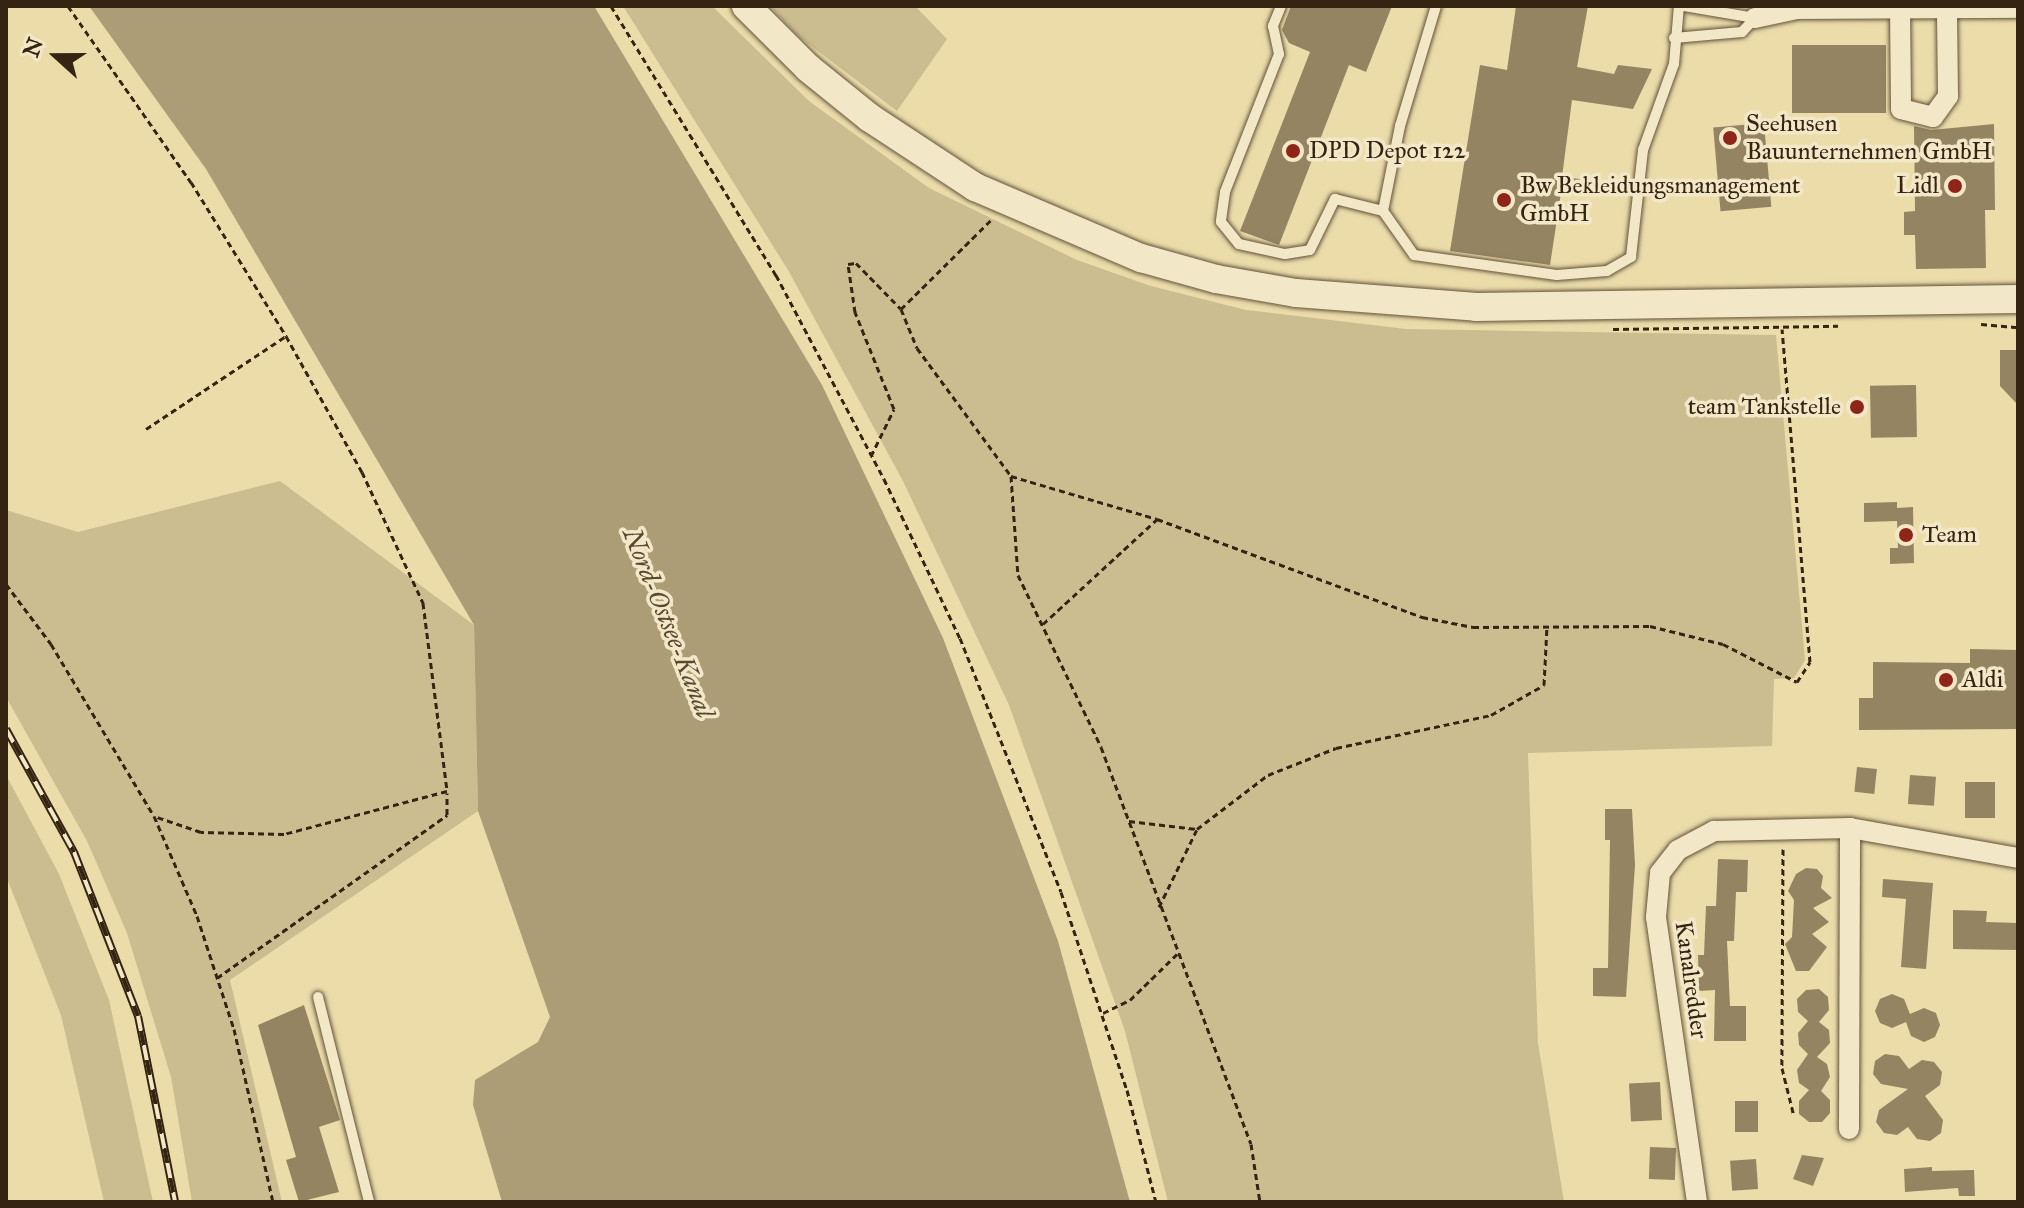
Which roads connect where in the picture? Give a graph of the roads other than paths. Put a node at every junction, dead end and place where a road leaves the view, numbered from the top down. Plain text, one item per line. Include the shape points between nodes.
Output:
1 (746, 6) edge
2 (1281, 6) edge
3 (1436, 6) edge
4 (1681, 6) edge
5 (2018, 8) edge
6 (1900, 9) junction
7 (1947, 9) junction
8 (1755, 18) junction
9 (1674, 38) junction
10 (1383, 211) junction
11 (2016, 300) edge
12 (1850, 828) junction
13 (2018, 858) edge
14 (318, 997) dead end
15 (1849, 1129) dead end
16 (369, 1202) edge
17 (1697, 1202) edge

1 - 11 main road via 808,68 870,118 1009,205 1141,258 1216,279 1379,302 1523,307
2 - 10 lane via 1273,26 1279,54 1225,192 1221,222 1239,244 1285,254 1310,250 1335,199
3 - 10 lane via 1400,126
4 - 8 lane
4 - 9 lane
5 - 7 street
6 - 7 street
6 - 7 street via 1901,109 1933,117 1948,96
6 - 8 street via 1797,9
8 - 9 lane via 1742,32
9 - 10 lane via 1674,64 1643,150 1631,257 1607,271 1557,275 1414,255
12 - 13 street, Kanalredder
12 - 15 street
12 - 17 street, Kanalredder via 1714,831 1678,850 1660,873 1656,917
14 - 16 lane

